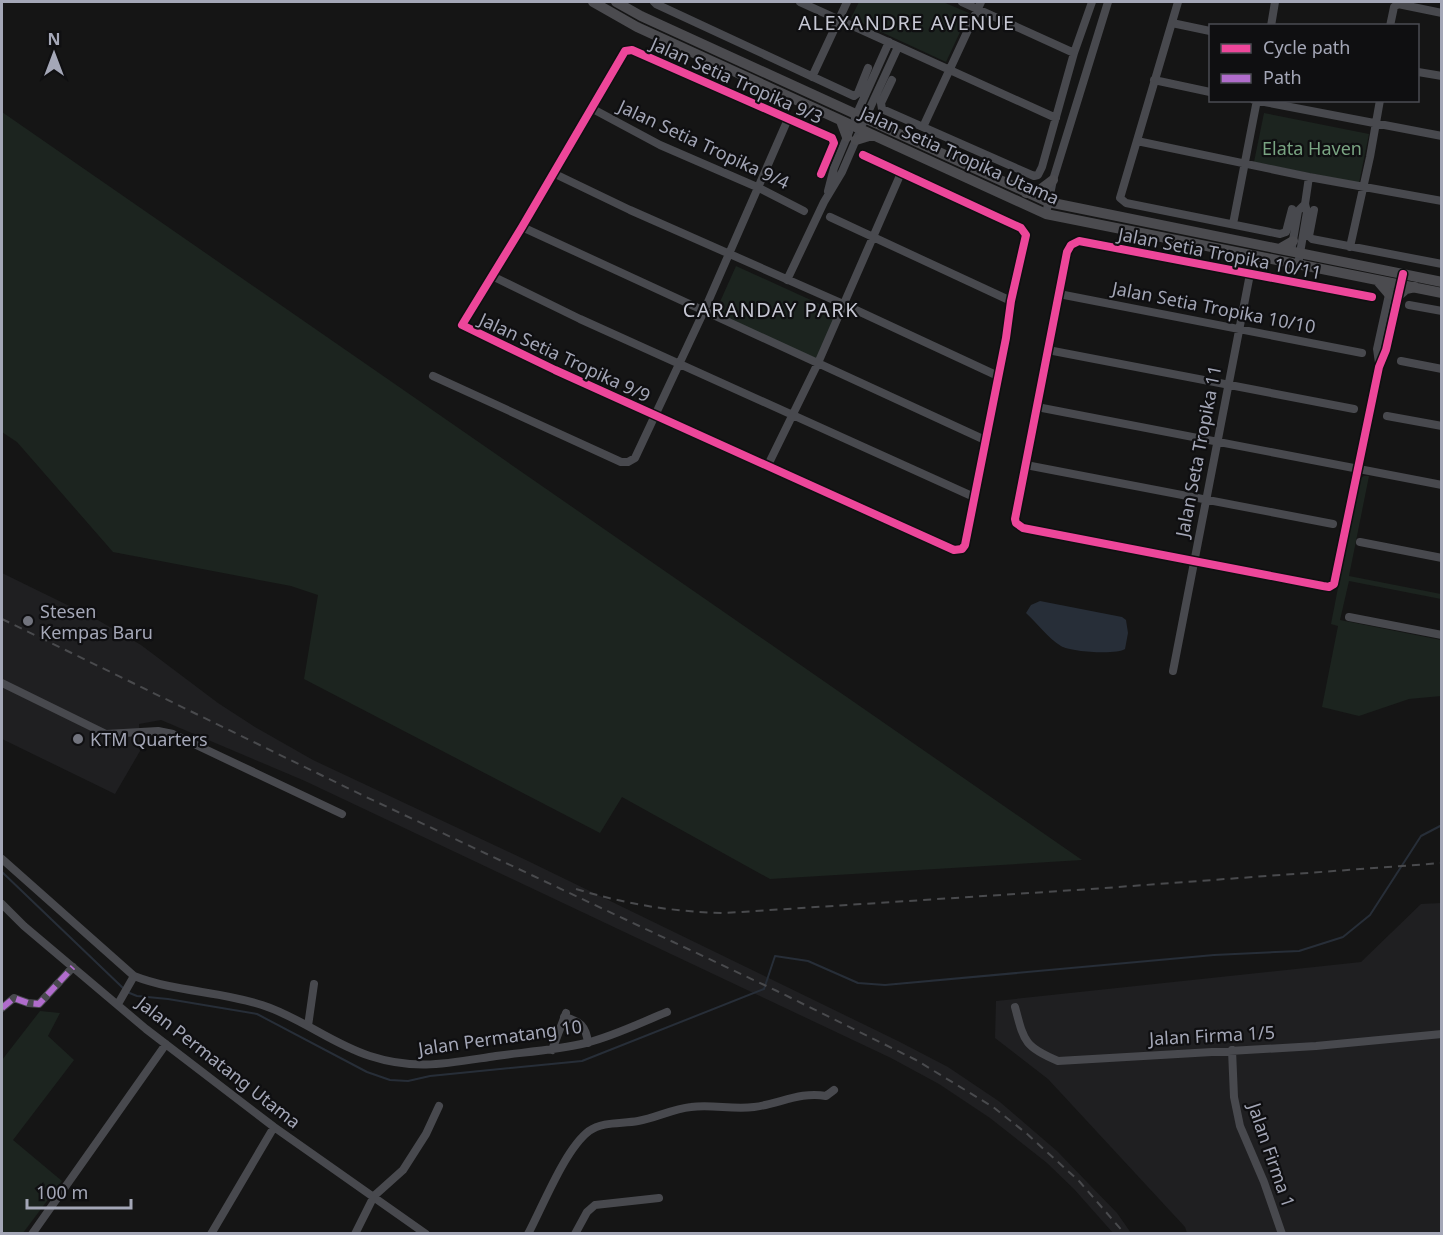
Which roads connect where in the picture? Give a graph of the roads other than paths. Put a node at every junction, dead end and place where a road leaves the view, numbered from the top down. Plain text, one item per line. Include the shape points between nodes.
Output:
1 (593, 2) edge
2 (616, 2) edge
3 (654, 2) edge
4 (800, 2) edge
5 (848, 2) edge
6 (962, 2) edge
7 (1092, 2) edge
8 (1108, 2) edge
9 (1178, 2) edge
10 (1275, 2) edge
11 (979, 5) edge
12 (1442, 13) edge
13 (839, 20) junction
14 (1172, 23) junction
15 (1271, 24) edge
16 (1390, 24) edge
17 (1209, 31) edge
18 (889, 42) junction
19 (898, 47) junction
20 (1074, 53) junction
21 (868, 68) dead end
22 (949, 70) junction
23 (1419, 72) edge
24 (1442, 76) edge
25 (812, 77) junction
26 (892, 80) dead end
27 (1154, 80) junction
28 (869, 85) junction
29 (878, 89) junction
30 (1209, 92) edge
31 (1256, 102) edge
32 (1261, 102) edge
33 (1380, 102) edge
34 (591, 108) junction
35 (860, 116) junction
36 (1056, 118) junction
37 (788, 120) junction
38 (1376, 124) junction
39 (923, 127) junction
40 (851, 131) junction
41 (1442, 136) edge
42 (1137, 141) junction
43 (863, 155) dead end
44 (1246, 164) junction
45 (553, 173) junction
46 (901, 173) junction
47 (821, 174) dead end
48 (1309, 177) junction
49 (1053, 180) junction
50 (757, 187) junction
51 (1364, 187) junction
52 (1026, 193) junction
53 (1442, 201) edge
54 (1048, 202) junction
55 (1292, 209) dead end
56 (804, 210) dead end
57 (1314, 210) dead end
58 (1046, 214) junction
59 (830, 217) dead end
60 (1233, 224) junction
61 (522, 227) junction
62 (873, 237) junction
63 (1350, 247) junction
64 (1299, 251) junction
65 (729, 255) junction
66 (1442, 264) edge
67 (1250, 274) junction
68 (492, 276) junction
69 (787, 279) junction
70 (1442, 282) edge
71 (1396, 284) junction
72 (1442, 293) edge
73 (1059, 294) junction
74 (1372, 297) dead end
75 (1011, 301) junction
76 (843, 304) junction
77 (1409, 305) dead end
78 (704, 311) junction
79 (1442, 311) edge
80 (1239, 329) junction
81 (1048, 350) junction
82 (1362, 353) dead end
83 (1401, 361) dead end
84 (818, 363) junction
85 (679, 364) junction
86 (1442, 369) edge
87 (433, 376) dead end
88 (998, 376) junction
89 (1229, 385) junction
90 (1037, 407) junction
91 (1354, 409) dead end
92 (656, 415) junction
93 (793, 416) junction
94 (1387, 416) dead end
95 (1442, 426) edge
96 (985, 440) junction
97 (1217, 442) junction
98 (768, 465) junction
99 (1026, 465) junction
100 (1359, 469) junction
101 (1442, 485) edge
102 (974, 497) junction
103 (1205, 500) junction
104 (1333, 524) dead end
105 (1360, 542) dead end
106 (1442, 558) edge
107 (1193, 562) junction
108 (1349, 617) dead end
109 (1442, 635) edge
110 (1173, 671) dead end
111 (2, 683) edge
112 (342, 814) dead end
113 (2, 859) edge
114 (2, 904) edge
115 (73, 967) junction
116 (132, 978) junction
117 (314, 984) dead end
118 (120, 1001) junction
119 (1015, 1006) dead end
120 (2, 1008) edge
121 (667, 1012) dead end
122 (308, 1026) junction
123 (1442, 1034) edge
124 (588, 1042) junction
125 (166, 1044) junction
126 (552, 1050) junction
127 (1232, 1050) junction
128 (834, 1090) dead end
129 (439, 1106) dead end
130 (273, 1127) junction
131 (374, 1196) junction
132 (659, 1198) dead end
133 (32, 1233) edge
134 (211, 1233) edge
135 (355, 1233) edge
136 (426, 1233) edge
137 (528, 1233) edge
138 (575, 1233) edge
139 (1282, 1233) edge

1 - 40 main road, Jalan Setia Tropika Utama
2 - 35 main road, Jalan Setia Tropika Utama
3 - 25 street
4 - 13 street
5 - 13 street
6 - 11 street
7 - 20 street
8 - 49 street
9 - 14 street
10 - 15 street
11 - 20 street
11 - 22 street
12 - 16 street via 1401,4 1394,7
13 - 18 street
13 - 25 street
14 - 17 street
14 - 27 street
18 - 19 street
18 - 28 street
19 - 22 street
19 - 29 street
20 - 36 street
21 - 25 street via 856,95
22 - 36 street
22 - 39 street
23 - 24 street
26 - 39 street via 881,108
27 - 30 street
27 - 42 street
28 - 29 street
28 - 35 street
29 - 35 street
31 - 44 street
32 - 38 street
33 - 38 street
34 - 37 street, Jalan Setia Tropika 9/3 via 625,51 632,50
34 - 45 street
34 - 50 street, Jalan Setia Tropika 9/4 via 660,145
35 - 40 street
35 - 52 main road, Jalan Setia Tropika Utama
36 - 39 street via 1040,171 1031,175
37 - 47 street, Jalan Setia Tropika 9/3 via 834,139
37 - 50 street
38 - 41 street
38 - 51 street
40 - 58 main road, Jalan Setia Tropika Utama via 875,136
40 - 69 street via 847,150 834,168 824,202
42 - 44 street
42 - 60 street via 1120,198 1126,203
43 - 46 street
44 - 48 street
44 - 60 street
45 - 61 street
45 - 65 street
46 - 62 street
46 - 75 street via 1021,228 1026,235 1025,245
48 - 51 street
48 - 64 street
49 - 52 main road via 1037,192
49 - 54 street
50 - 56 street, Jalan Setia Tropika 9/4
50 - 65 street
51 - 53 street
51 - 63 street
52 - 54 main road, Jalan Setia Tropika Utama
54 - 58 street
54 - 64 main road, Jalan Setia Tropika Utama
55 - 60 street via 1284,234
57 - 64 street
58 - 64 main road, Jalan Setia Tropika Utama
59 - 62 street
61 - 68 street
61 - 78 street
62 - 75 street
62 - 76 street
63 - 64 street
63 - 66 street
64 - 71 main road, Jalan Setia Tropika Utama
64 - 71 main road, Jalan Setia Tropika Utama
65 - 69 street
65 - 78 street
67 - 73 street, Jalan Setia Tropika 10/11 via 1079,241 1067,252
67 - 74 street, Jalan Setia Tropika 10/11
67 - 80 street, Jalan Seta Tropika 11
68 - 85 street
68 - 92 street, Jalan Setia Tropika 9/9 via 462,325
69 - 76 street
70 - 71 main road, Jalan Setia Tropika Utama
71 - 72 main road, Jalan Setia Tropika Utama
71 - 100 street via 1377,349 1379,367
73 - 80 street, Jalan Setia Tropika 10/10
73 - 81 street
75 - 88 street
76 - 84 street
76 - 88 street
77 - 79 street
78 - 84 street
78 - 85 street
80 - 82 street, Jalan Setia Tropika 10/10
80 - 89 street, Jalan Seta Tropika 11
81 - 89 street
81 - 90 street
83 - 86 street
84 - 93 street
84 - 96 street
85 - 92 street
85 - 93 street
87 - 92 street via 621,462 634,458
88 - 96 street
89 - 91 street
89 - 97 street, Jalan Seta Tropika 11
90 - 97 street
90 - 99 street
92 - 98 street, Jalan Setia Tropika 9/9
93 - 98 street
93 - 102 street
94 - 95 street
96 - 102 street
97 - 100 street
97 - 103 street, Jalan Seta Tropika 11
98 - 102 street, Jalan Setia Tropika 9/9 via 954,550 965,545
99 - 103 street
99 - 107 street via 1015,519 1019,526
100 - 101 street
100 - 107 street via 1336,579 1329,587
103 - 104 street
103 - 107 street, Jalan Seta Tropika 11
105 - 106 street
107 - 110 street, Jalan Seta Tropika 11
108 - 109 street
111 - 112 street via 106,734 173,734
113 - 116 street
114 - 115 street, Jalan Permatang Utama
115 - 118 street, Jalan Permatang Utama
115 - 120 street via 39,1004 14,998
116 - 118 street
116 - 122 street, Jalan Permatang 10 via 242,999
117 - 122 street
118 - 125 street, Jalan Permatang Utama
119 - 127 street, Jalan Firma 1/5 via 1023,1037 1032,1047 1058,1061
121 - 124 street, Jalan Permatang 10
122 - 126 street, Jalan Permatang 10 via 348,1047 402,1065 449,1064
123 - 127 street, Jalan Firma 1/5
124 - 126 street, Jalan Permatang 10
124 - 126 street via 583,1026 565,1015
125 - 130 street, Jalan Permatang Utama
125 - 133 street
127 - 139 street, Jalan Firma 1 via 1240,1126
128 - 137 street via 826,1096 804,1094 752,1108 688,1107 637,1122 595,1128 565,1160
129 - 131 street via 403,1170
130 - 131 street, Jalan Permatang Utama
130 - 134 street
131 - 135 street
131 - 136 street, Jalan Permatang Utama
132 - 138 street via 595,1205

